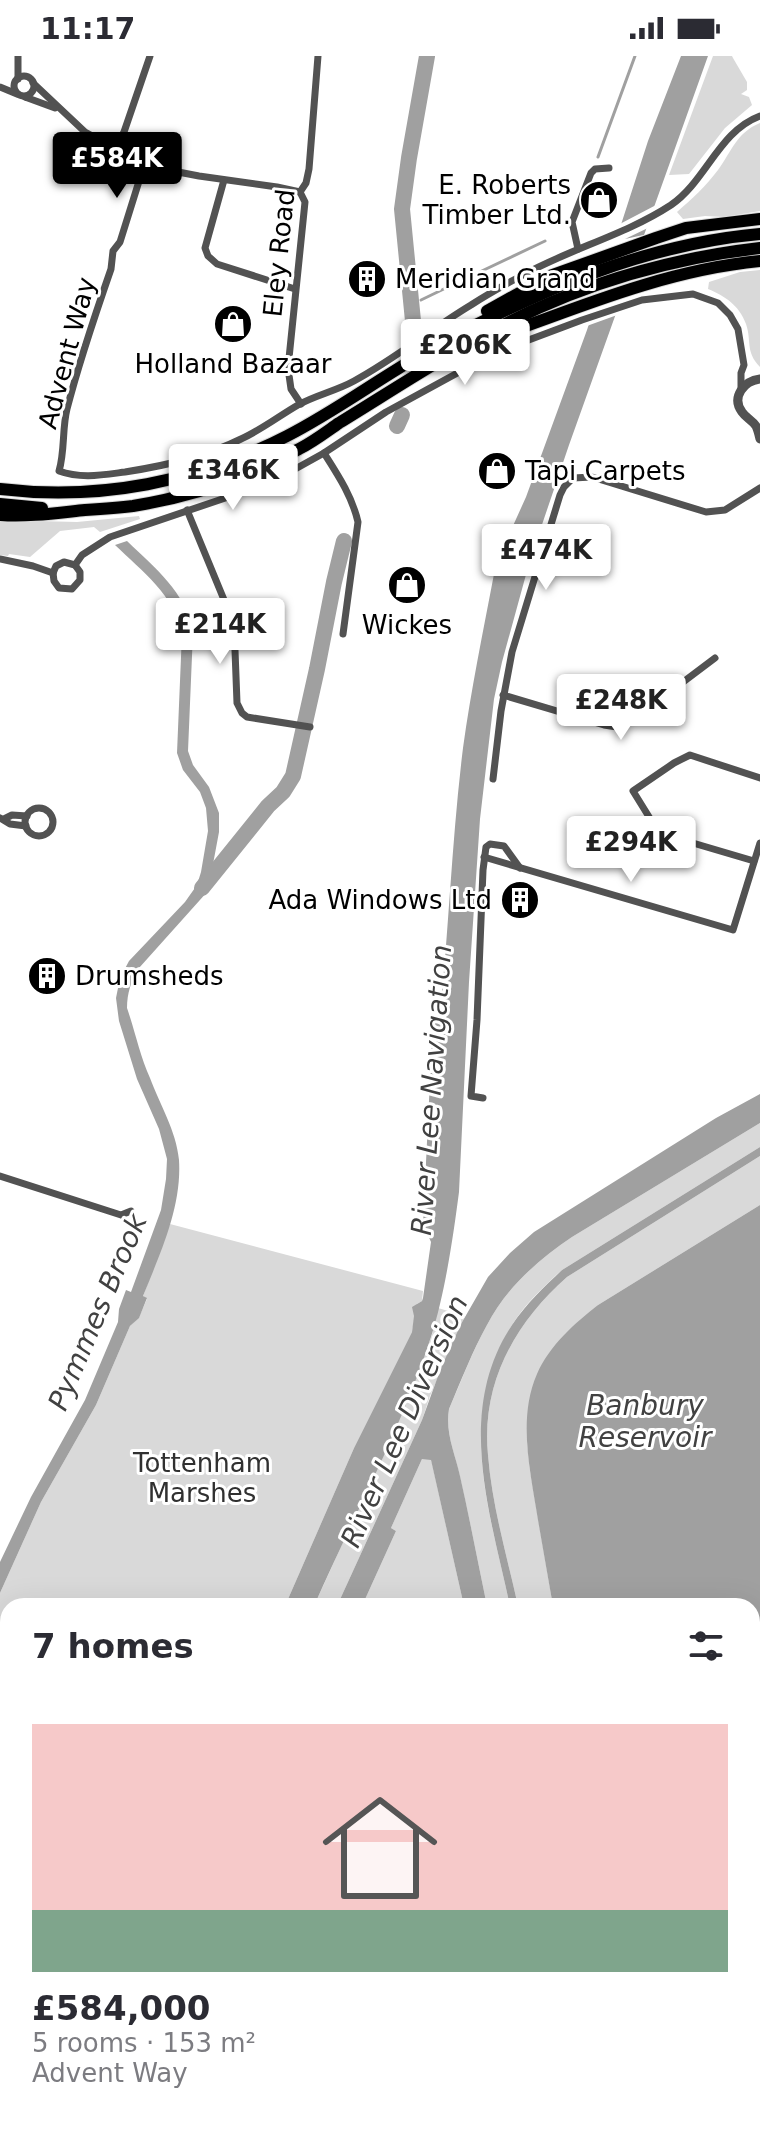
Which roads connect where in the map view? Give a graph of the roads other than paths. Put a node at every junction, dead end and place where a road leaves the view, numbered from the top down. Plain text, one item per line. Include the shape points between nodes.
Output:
1 (18, 56) edge
2 (150, 56) edge
3 (318, 56) edge
4 (16, 80) junction
5 (33, 83) junction
6 (0, 87) edge
7 (22, 96) junction
8 (60, 111) junction
9 (760, 116) edge
10 (114, 149) junction
11 (147, 166) junction
12 (609, 168) dead end
13 (224, 180) junction
14 (300, 192) junction
15 (760, 219) edge
16 (760, 234) edge
17 (760, 248) edge
18 (578, 249) junction
19 (760, 261) edge
20 (295, 289) junction
21 (441, 343) junction
22 (449, 356) junction
23 (744, 365) junction
24 (760, 378) edge
25 (741, 389) junction
26 (301, 404) junction
27 (749, 419) junction
28 (760, 421) edge
29 (760, 439) edge
30 (324, 453) junction
31 (760, 488) edge
32 (0, 489) edge
33 (0, 504) edge
34 (93, 509) junction
35 (187, 510) junction
36 (0, 515) edge
37 (0, 559) edge
38 (75, 565) junction
39 (53, 573) junction
40 (343, 634) dead end
41 (715, 658) dead end
42 (503, 695) junction
43 (307, 726) dead end
44 (760, 778) edge
45 (493, 779) dead end
46 (27, 816) junction
47 (2, 818) edge
48 (26, 826) junction
49 (760, 843) edge
50 (484, 857) junction
51 (754, 861) junction
52 (520, 868) junction
53 (483, 1098) dead end
54 (0, 1176) edge
55 (131, 1211) dead end

1 - 4 street
2 - 10 street
3 - 14 street, Eley Road via 309,169
4 - 5 street via 24,77
4 - 6 street
4 - 7 street via 14,87
5 - 7 street via 32,91
5 - 8 street
6 - 7 street
7 - 8 street
8 - 10 street
9 - 18 street, Advent Way via 731,136 675,202 646,221
10 - 11 street
11 - 13 street
11 - 26 street, Advent Way via 113,251 68,406 59,471 81,477 178,462 240,440
12 - 18 street via 595,169 586,185 572,222
13 - 14 street
13 - 20 street via 205,248 208,256 217,264
14 - 20 street, Eley Road via 305,202
15 - 21 highway via 686,228 573,266 503,301
16 - 21 highway via 665,250 606,268
17 - 22 highway via 670,263 611,280 513,320
18 - 26 street, Advent Way via 472,304 351,383
19 - 22 highway via 700,269 641,285
20 - 26 street, Eley Road via 288,382
21 - 32 highway via 288,436 201,472 77,493
22 - 34 highway via 273,463 166,499
23 - 24 street
23 - 25 street
23 - 30 street via 738,329 718,303 693,294 642,300 494,353
24 - 25 street
25 - 27 street via 740,409
27 - 28 street
27 - 29 street
30 - 35 street via 251,488
30 - 40 street via 343,482 358,522
31 - 42 street via 725,510 706,512 592,477 573,478 564,487 551,522
33 - 34 highway
34 - 36 highway
35 - 38 street via 102,541
35 - 43 street via 234,624 239,708 247,717
37 - 39 street
38 - 39 street via 64,562
38 - 39 street via 80,580 72,589 59,588
41 - 42 street via 617,727
42 - 45 street
44 - 51 street via 690,755 633,791 659,833
46 - 47 street
46 - 48 street
46 - 48 street via 44,809 53,823 39,835
47 - 48 street
49 - 51 street
50 - 52 street
50 - 52 street via 486,847 498,844
50 - 53 street via 471,1096
51 - 52 street via 733,930
54 - 55 street via 121,1215

